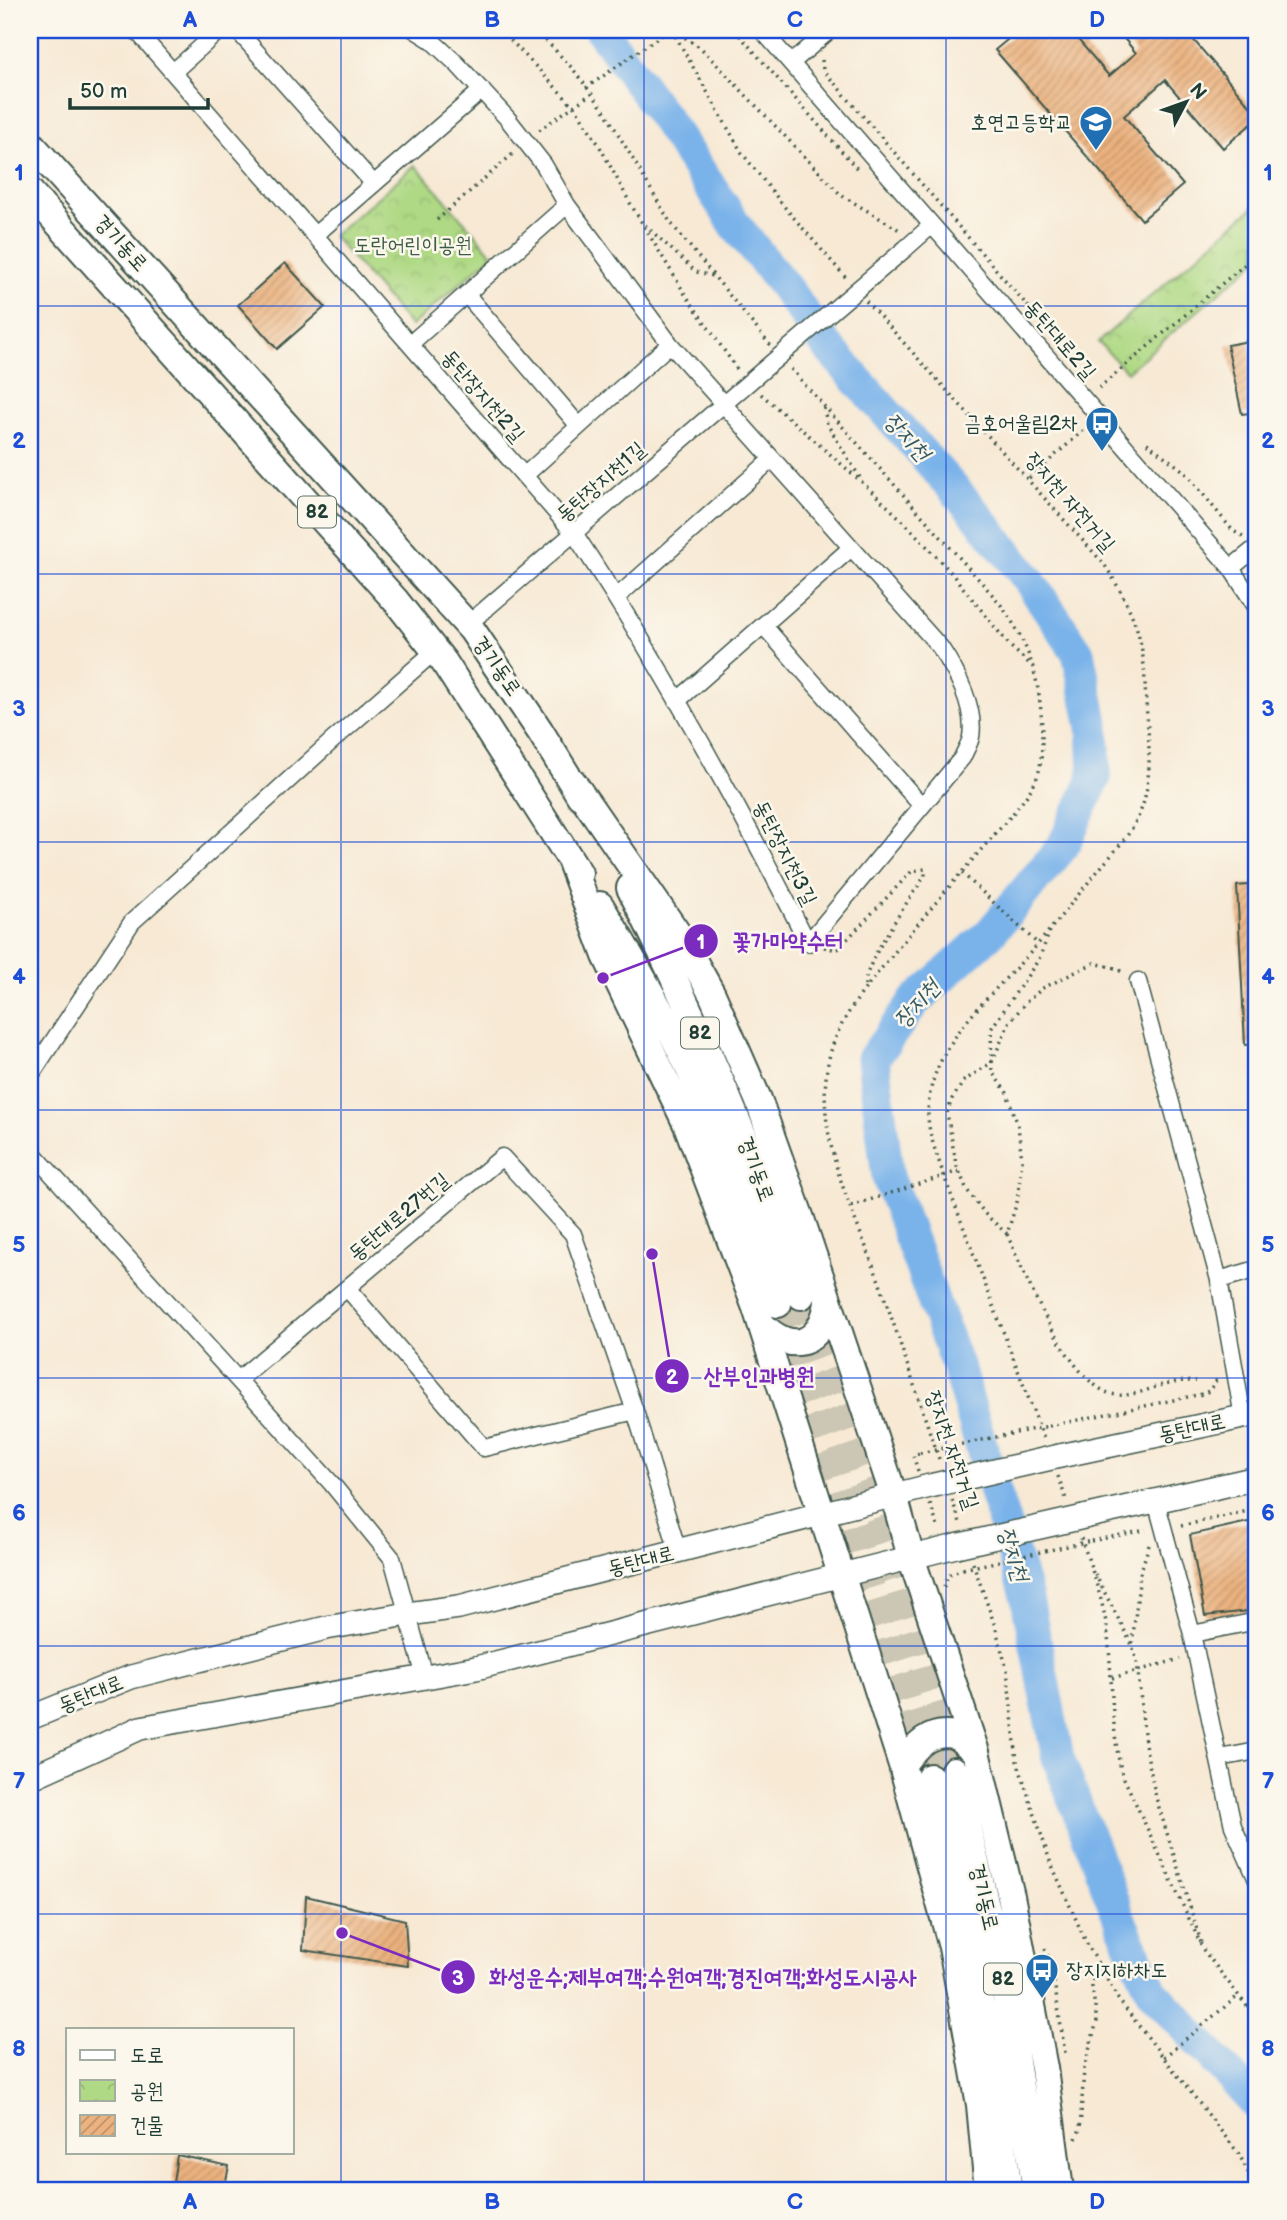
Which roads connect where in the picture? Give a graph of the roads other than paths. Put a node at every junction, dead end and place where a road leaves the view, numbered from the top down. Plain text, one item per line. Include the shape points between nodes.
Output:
1 (136, 30) edge
2 (220, 30) edge
3 (237, 30) edge
4 (415, 30) edge
5 (762, 30) edge
6 (830, 30) edge
7 (791, 63) junction
8 (173, 72) junction
9 (482, 90) junction
10 (30, 143) edge
11 (374, 184) junction
12 (30, 192) edge
13 (567, 205) junction
14 (932, 225) junction
15 (315, 236) junction
16 (466, 294) junction
17 (410, 344) junction
18 (670, 344) junction
19 (723, 405) junction
20 (579, 426) junction
21 (772, 459) junction
22 (524, 476) junction
23 (574, 533) junction
24 (1257, 547) edge
25 (851, 548) junction
26 (1231, 568) junction
27 (617, 597) junction
28 (1257, 608) edge
29 (467, 625) junction
30 (763, 625) junction
31 (435, 651) junction
32 (677, 701) junction
33 (572, 781) junction
34 (921, 806) junction
35 (570, 859) junction
36 (1138, 981) road end
37 (30, 1076) edge
38 (30, 1150) edge
39 (1257, 1269) edge
40 (1219, 1279) junction
41 (347, 1288) junction
42 (828, 1303) junction
43 (762, 1325) junction
44 (238, 1380) junction
45 (635, 1411) junction
46 (1250, 1416) edge
47 (1257, 1478) edge
48 (894, 1496) junction
49 (1156, 1501) junction
50 (822, 1514) junction
51 (678, 1551) junction
52 (911, 1557) junction
53 (842, 1575) junction
54 (408, 1614) junction
55 (1257, 1621) edge
56 (1192, 1634) junction
57 (425, 1677) junction
58 (30, 1718) edge
59 (1257, 1751) edge
60 (976, 1752) junction
61 (1220, 1758) junction
62 (902, 1765) junction
63 (30, 1778) edge
64 (1256, 1876) edge
65 (988, 2190) edge
66 (1009, 2190) edge
67 (1036, 2190) edge
68 (1060, 2190) edge

1 - 8 street, 동탄장지천2길
2 - 8 street
3 - 11 street
4 - 9 street
5 - 7 street, 동탄대로2길
6 - 7 street
7 - 14 street, 동탄대로2길
8 - 15 street, 동탄장지천2길
9 - 11 street
9 - 13 street via 527,142
10 - 29 main road, 경기동로 / 82
11 - 15 street
12 - 31 main road, 경기동로 / 82 via 396,601
13 - 16 street, 동탄장지천2길
13 - 18 street
14 - 19 street, 동탄장지천1길, bridge via 905,240
14 - 26 street, 동탄대로2길
15 - 17 street, 동탄장지천2길
16 - 17 street, 동탄장지천2길
16 - 20 street
17 - 22 street, 동탄장지천2길
18 - 19 street
18 - 20 street, 동탄장지천2길
19 - 21 street, 동탄장지천3길
19 - 23 street, 동탄장지천1길
20 - 22 street, 동탄장지천2길
21 - 25 street, 동탄장지천3길
21 - 27 street
22 - 23 street, 동탄장지천2길
23 - 27 street, 동탄장지천3길
23 - 29 street, 동탄장지천1길
24 - 26 street
25 - 30 street
25 - 34 street, 동탄장지천3길 via 940,647 959,674 969,706 971,736 962,758
26 - 28 street, 동탄대로2길
27 - 32 street, 동탄장지천3길
29 - 33 main road, 경기동로 / 82
30 - 32 street
30 - 34 street
31 - 35 main road, 경기동로 / 82
31 - 37 street via 132,922
32 - 34 street, 동탄장지천3길 via 745,818 808,943
33 - 35 main road, 경기동로 / 82 via 679,986 745,1136 789,1300 744,1206 695,1083 640,971
33 - 42 main road via 682,940 712,994 758,1099
35 - 43 main road via 606,956 687,1125
36 - 40 street
38 - 44 street
39 - 40 street
40 - 46 street
41 - 44 street
41 - 45 street, 동탄대로27번길 via 484,1448
41 - 45 street, 동탄대로27번길 via 502,1157 573,1234
42 - 43 main road via 820,1329 807,1340 785,1342
42 - 48 main road
43 - 50 main road
44 - 54 street via 392,1558
45 - 51 street, 동탄대로27번길
46 - 48 main road, 동탄대로, bridge via 1054,1455
47 - 49 main road
48 - 50 main road, 동탄대로
48 - 52 main road
49 - 52 main road, bridge
49 - 56 street
50 - 51 main road, 동탄대로
50 - 53 main road
51 - 54 main road, 동탄대로 via 460,1607
52 - 53 main road
52 - 60 main road
53 - 57 main road
53 - 62 main road
54 - 57 street
54 - 58 main road, 동탄대로 via 326,1628 131,1677
55 - 56 street
56 - 61 street
57 - 63 main road via 140,1728
59 - 61 street
60 - 62 main road via 955,1735 935,1735 926,1738
60 - 68 main road via 1044,2068
61 - 64 street via 1233,1826
62 - 65 main road via 951,1947 980,2105
66 - 67 main road, 경기동로 / 82 via 942,1774 1003,1978

